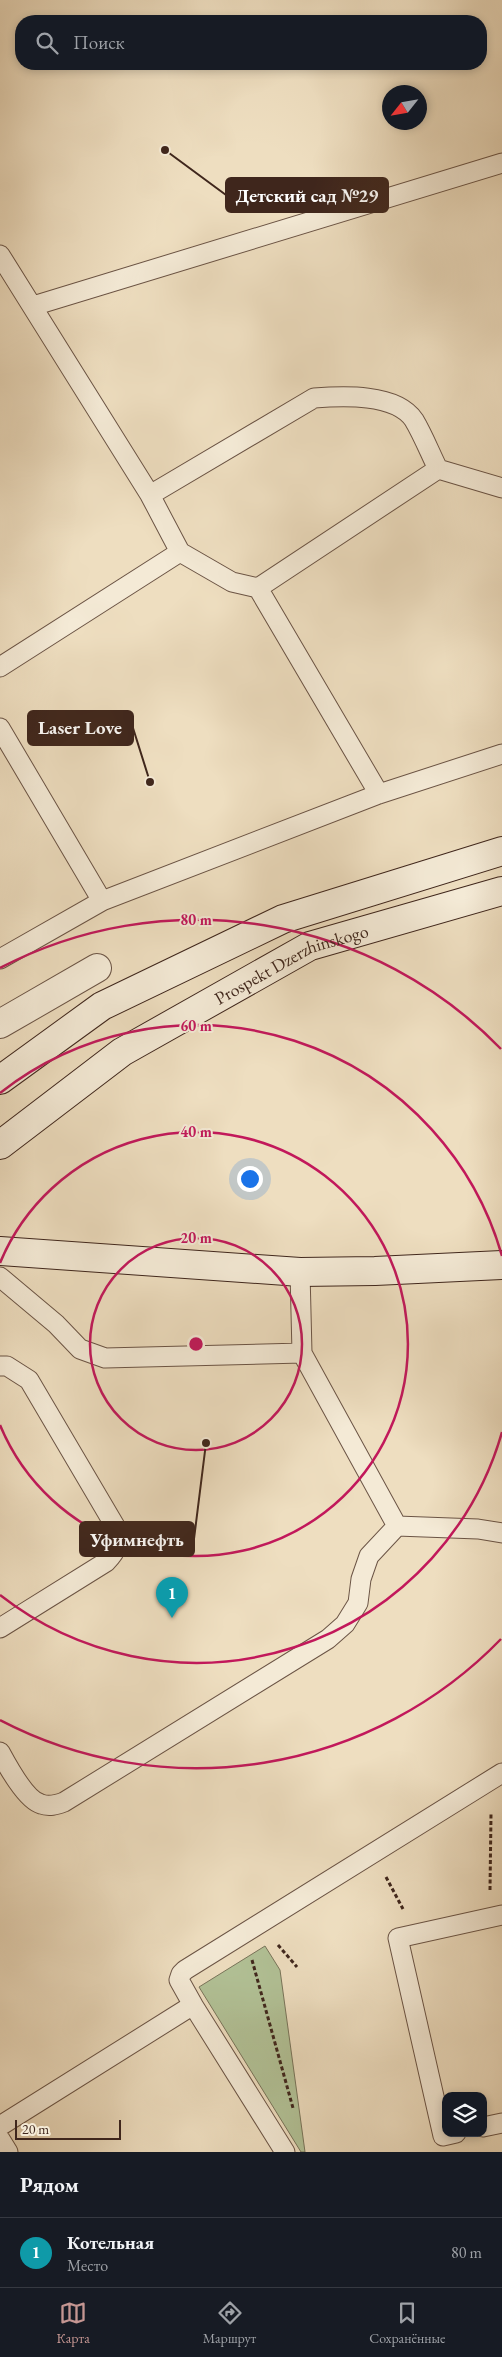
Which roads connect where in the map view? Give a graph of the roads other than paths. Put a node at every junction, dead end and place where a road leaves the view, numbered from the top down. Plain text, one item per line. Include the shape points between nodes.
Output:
1 (502, 163) edge
2 (0, 255) edge
3 (33, 306) junction
4 (438, 469) junction
5 (502, 488) edge
6 (150, 495) junction
7 (180, 552) junction
8 (258, 588) junction
9 (0, 667) edge
10 (0, 728) edge
11 (502, 754) edge
12 (379, 794) junction
13 (502, 851) edge
14 (502, 891) edge
15 (102, 901) junction
16 (0, 959) edge
17 (98, 968) dead end
18 (0, 1024) edge
19 (0, 1080) edge
20 (0, 1145) edge
21 (0, 1251) edge
22 (502, 1265) edge
23 (300, 1272) junction
24 (0, 1278) edge
25 (302, 1353) junction
26 (0, 1366) edge
27 (396, 1526) junction
28 (502, 1533) edge
29 (0, 1628) edge
30 (0, 1752) edge
31 (497, 1777) edge
32 (496, 1917) edge
33 (194, 2006) junction
34 (502, 2123) edge
35 (0, 2126) edge
36 (487, 2126) edge
37 (442, 2132) edge
38 (0, 2139) edge
39 (8, 2152) edge
40 (285, 2152) edge

1 - 3 lane
2 - 3 lane
3 - 6 lane
4 - 5 lane
4 - 6 lane via 413,418 392,403 371,398 314,398
4 - 8 lane
6 - 7 lane
7 - 8 lane via 232,582
7 - 9 lane
8 - 12 lane
10 - 15 lane
11 - 12 lane
12 - 15 lane
13 - 19 street, Prospekt Dzerzhinskogo via 283,920 102,1006
14 - 20 street, Prospekt Dzerzhinskogo via 310,946 122,1052
15 - 16 lane
17 - 18 street
21 - 23 street
22 - 23 street
23 - 25 lane
24 - 25 lane via 56,1324 80,1349 105,1358
25 - 27 lane
26 - 29 lane via 7,1366 29,1380 115,1526 119,1539 116,1552 106,1562
27 - 28 lane
27 - 30 lane via 369,1556 358,1604 345,1624 328,1640 64,1802 52,1806 39,1804 29,1796
31 - 33 lane via 181,1974 179,1980
32 - 37 lane via 398,1938
33 - 35 lane
33 - 40 lane
34 - 36 lane
38 - 39 lane

